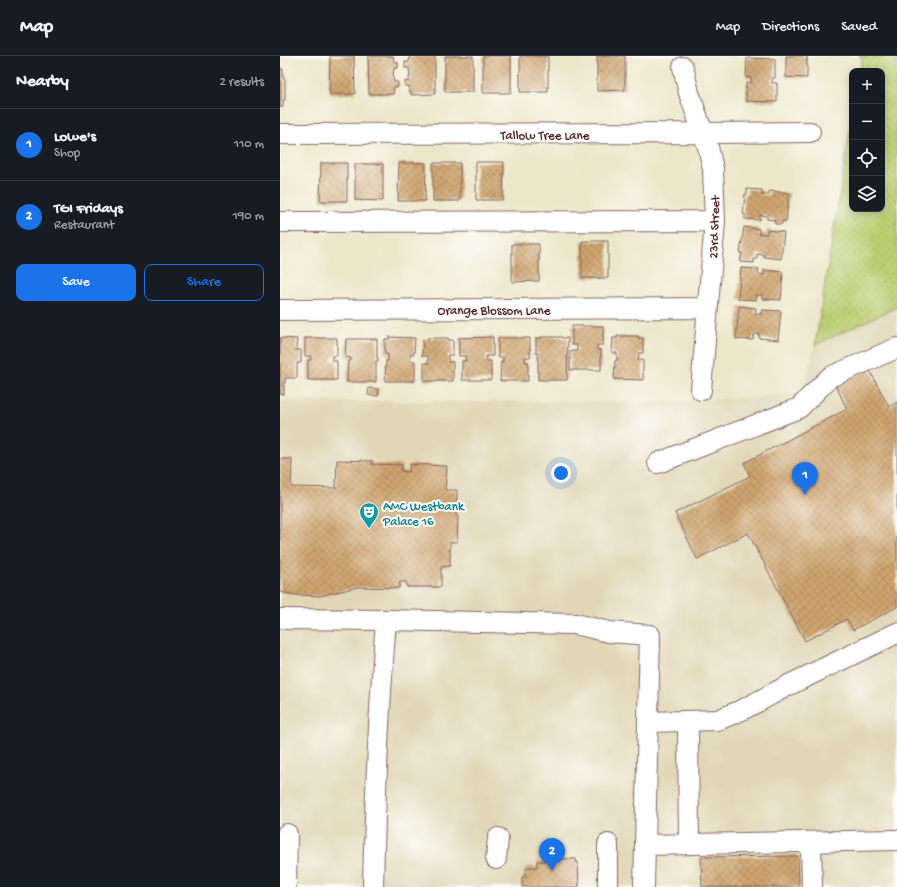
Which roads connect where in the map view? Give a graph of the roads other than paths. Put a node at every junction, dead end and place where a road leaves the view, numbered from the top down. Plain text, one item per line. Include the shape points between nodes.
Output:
1 (682, 67) dead end
2 (810, 132) dead end
3 (704, 133) junction
4 (280, 134) edge
5 (715, 221) junction
6 (280, 222) edge
7 (708, 308) junction
8 (280, 310) edge
9 (897, 348) edge
10 (701, 390) dead end
11 (658, 463) dead end
12 (280, 619) edge
13 (386, 620) junction
14 (897, 633) edge
15 (648, 722) junction
16 (688, 722) junction
17 (287, 834) dead end
18 (498, 838) dead end
19 (897, 840) edge
20 (810, 842) junction
21 (608, 844) dead end
22 (689, 844) junction
23 (645, 845) junction
24 (496, 859) dead end
25 (283, 864) edge
26 (286, 887) edge
27 (373, 887) edge
28 (608, 887) edge
29 (644, 887) edge
30 (812, 887) edge

1 - 3 street, 23rd Street
2 - 3 street, Tallow Tree Lane
3 - 4 street, Tallow Tree Lane
3 - 5 street, 23rd Street via 713,169
5 - 6 street
5 - 7 street, 23rd Street
7 - 8 street, Orange Blossom Lane
7 - 10 street, 23rd Street
9 - 11 street via 830,377 799,408
12 - 13 street
13 - 15 street via 575,624 609,632 650,635
13 - 27 street via 374,815
14 - 16 street via 735,713 718,720
15 - 16 street
15 - 23 street
16 - 22 street
17 - 25 street
18 - 24 street
19 - 20 street
20 - 22 street
20 - 30 street
21 - 28 street
22 - 23 street
23 - 29 street
25 - 26 street

